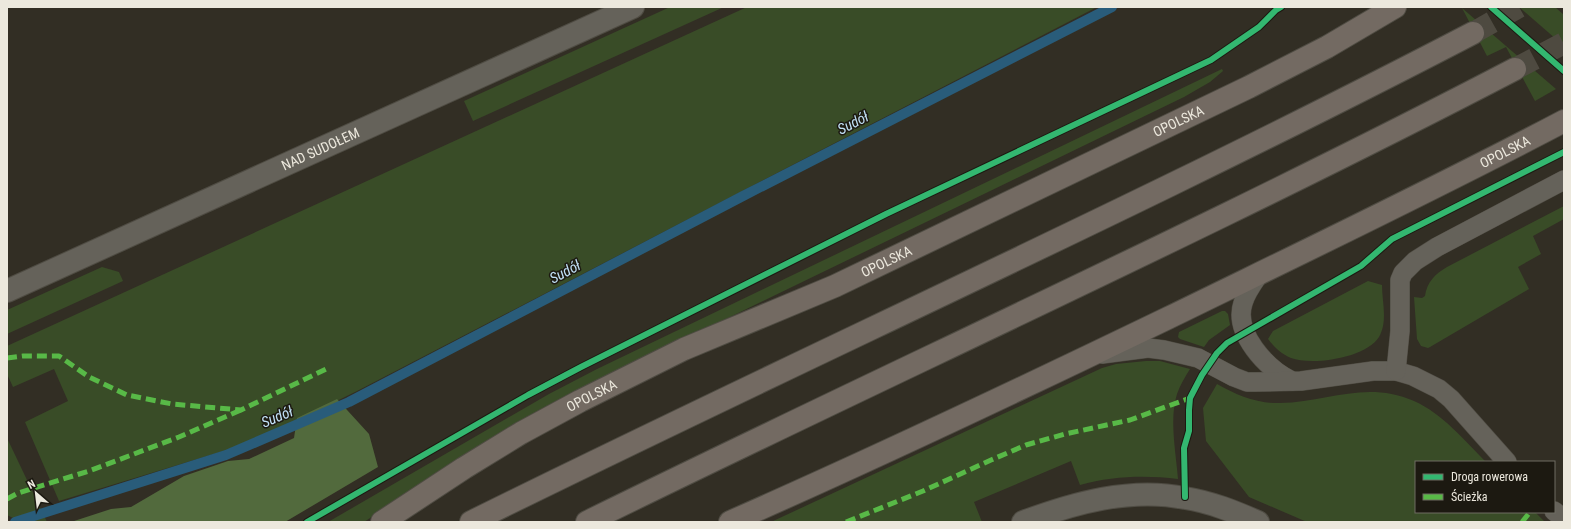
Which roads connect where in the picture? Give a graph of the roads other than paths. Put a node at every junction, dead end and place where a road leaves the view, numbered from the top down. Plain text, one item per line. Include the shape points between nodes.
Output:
1 (633, 7) edge
2 (1395, 7) edge
3 (1473, 33) tunnel mouth
4 (1515, 69) tunnel mouth
5 (1564, 122) edge
6 (1564, 180) edge
7 (1260, 273) junction
8 (7, 291) edge
9 (1081, 360) junction
10 (1396, 372) junction
11 (1292, 381) junction
12 (1506, 461) edge
13 (1555, 512) edge
14 (1048, 517) edge
15 (1564, 519) edge
16 (382, 522) edge
17 (471, 522) edge
18 (587, 522) edge
19 (730, 522) edge
20 (1023, 522) edge
21 (1258, 522) edge

1 - 8 street, NAD SUDOŁEM
2 - 16 main road, OPOLSKA via 1327,47 1249,87 835,286 684,349 580,401 464,468
3 - 17 main road via 1323,110
4 - 18 main road via 1344,156
5 - 7 main road, OPOLSKA
6 - 10 lane via 1437,247 1408,266 1400,280 1400,331
7 - 9 main road, OPOLSKA
7 - 11 lane via 1243,302 1242,324 1260,356 1275,371
9 - 11 lane via 1107,352 1148,348 1198,358 1247,382
9 - 19 main road, OPOLSKA via 838,475
10 - 11 lane via 1373,371
10 - 12 lane via 1413,376 1439,389
13 - 15 lane
14 - 20 street
14 - 21 street via 1092,500 1152,494 1204,502

